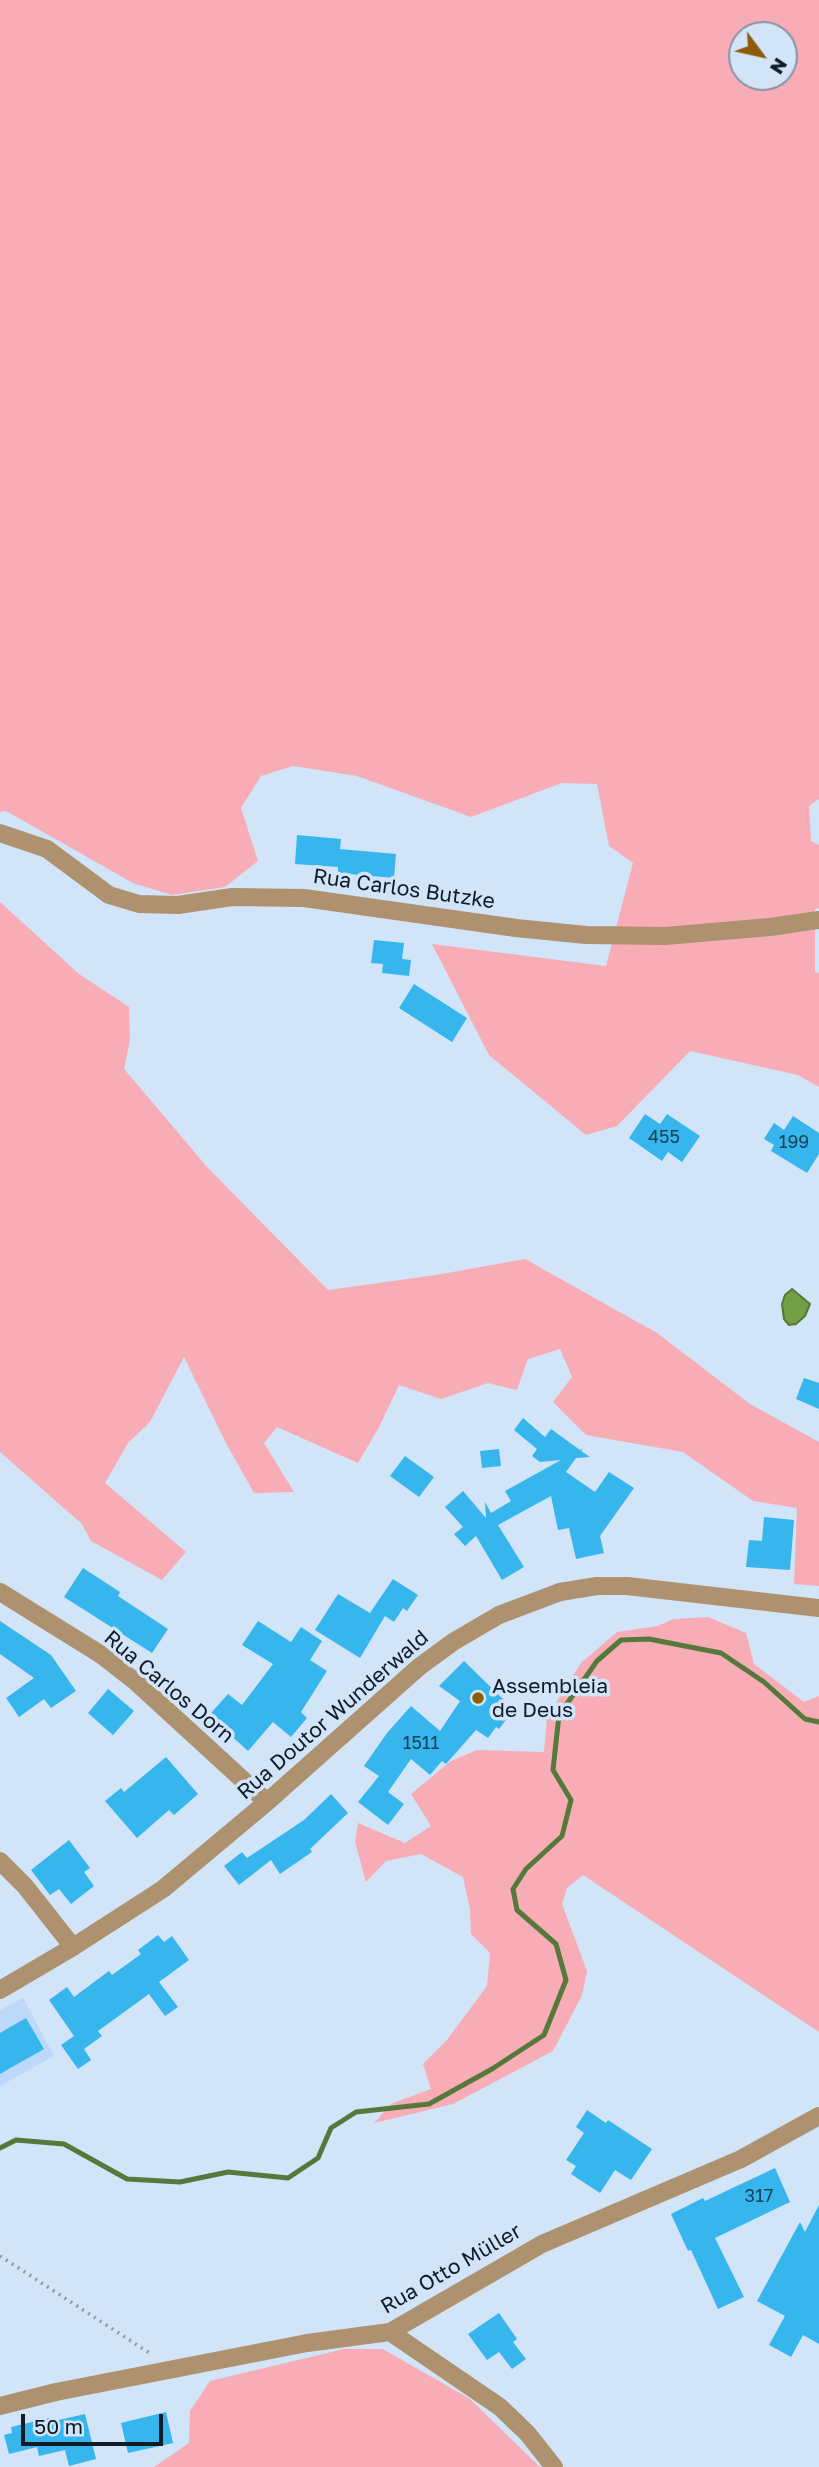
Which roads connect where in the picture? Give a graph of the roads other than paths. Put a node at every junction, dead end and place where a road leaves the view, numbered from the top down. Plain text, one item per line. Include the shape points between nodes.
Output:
1 (0, 833) edge
2 (819, 920) edge
3 (0, 1592) edge
4 (819, 1608) edge
5 (267, 1802) junction
6 (0, 1861) edge
7 (73, 1947) junction
8 (0, 1990) edge
9 (819, 2116) edge
10 (390, 2332) junction
11 (0, 2406) edge
12 (554, 2467) edge

1 - 2 street, Rua Carlos Butzke via 47,849 109,895 139,904 178,905 232,897 304,898 586,935 665,936
3 - 5 street, Rua Carlos Dorn via 136,1682
4 - 5 street, Rua Doutor Wunderwald via 627,1586 560,1592 529,1602 477,1627 418,1667
5 - 7 street, Rua Doutor Wunderwald via 163,1889
6 - 7 street
7 - 8 street, Rua Doutor Wunderwald
9 - 10 street, Rua Otto Müller via 741,2159 533,2249
10 - 11 street, Rua Otto Müller via 307,2343
10 - 12 street via 500,2407

